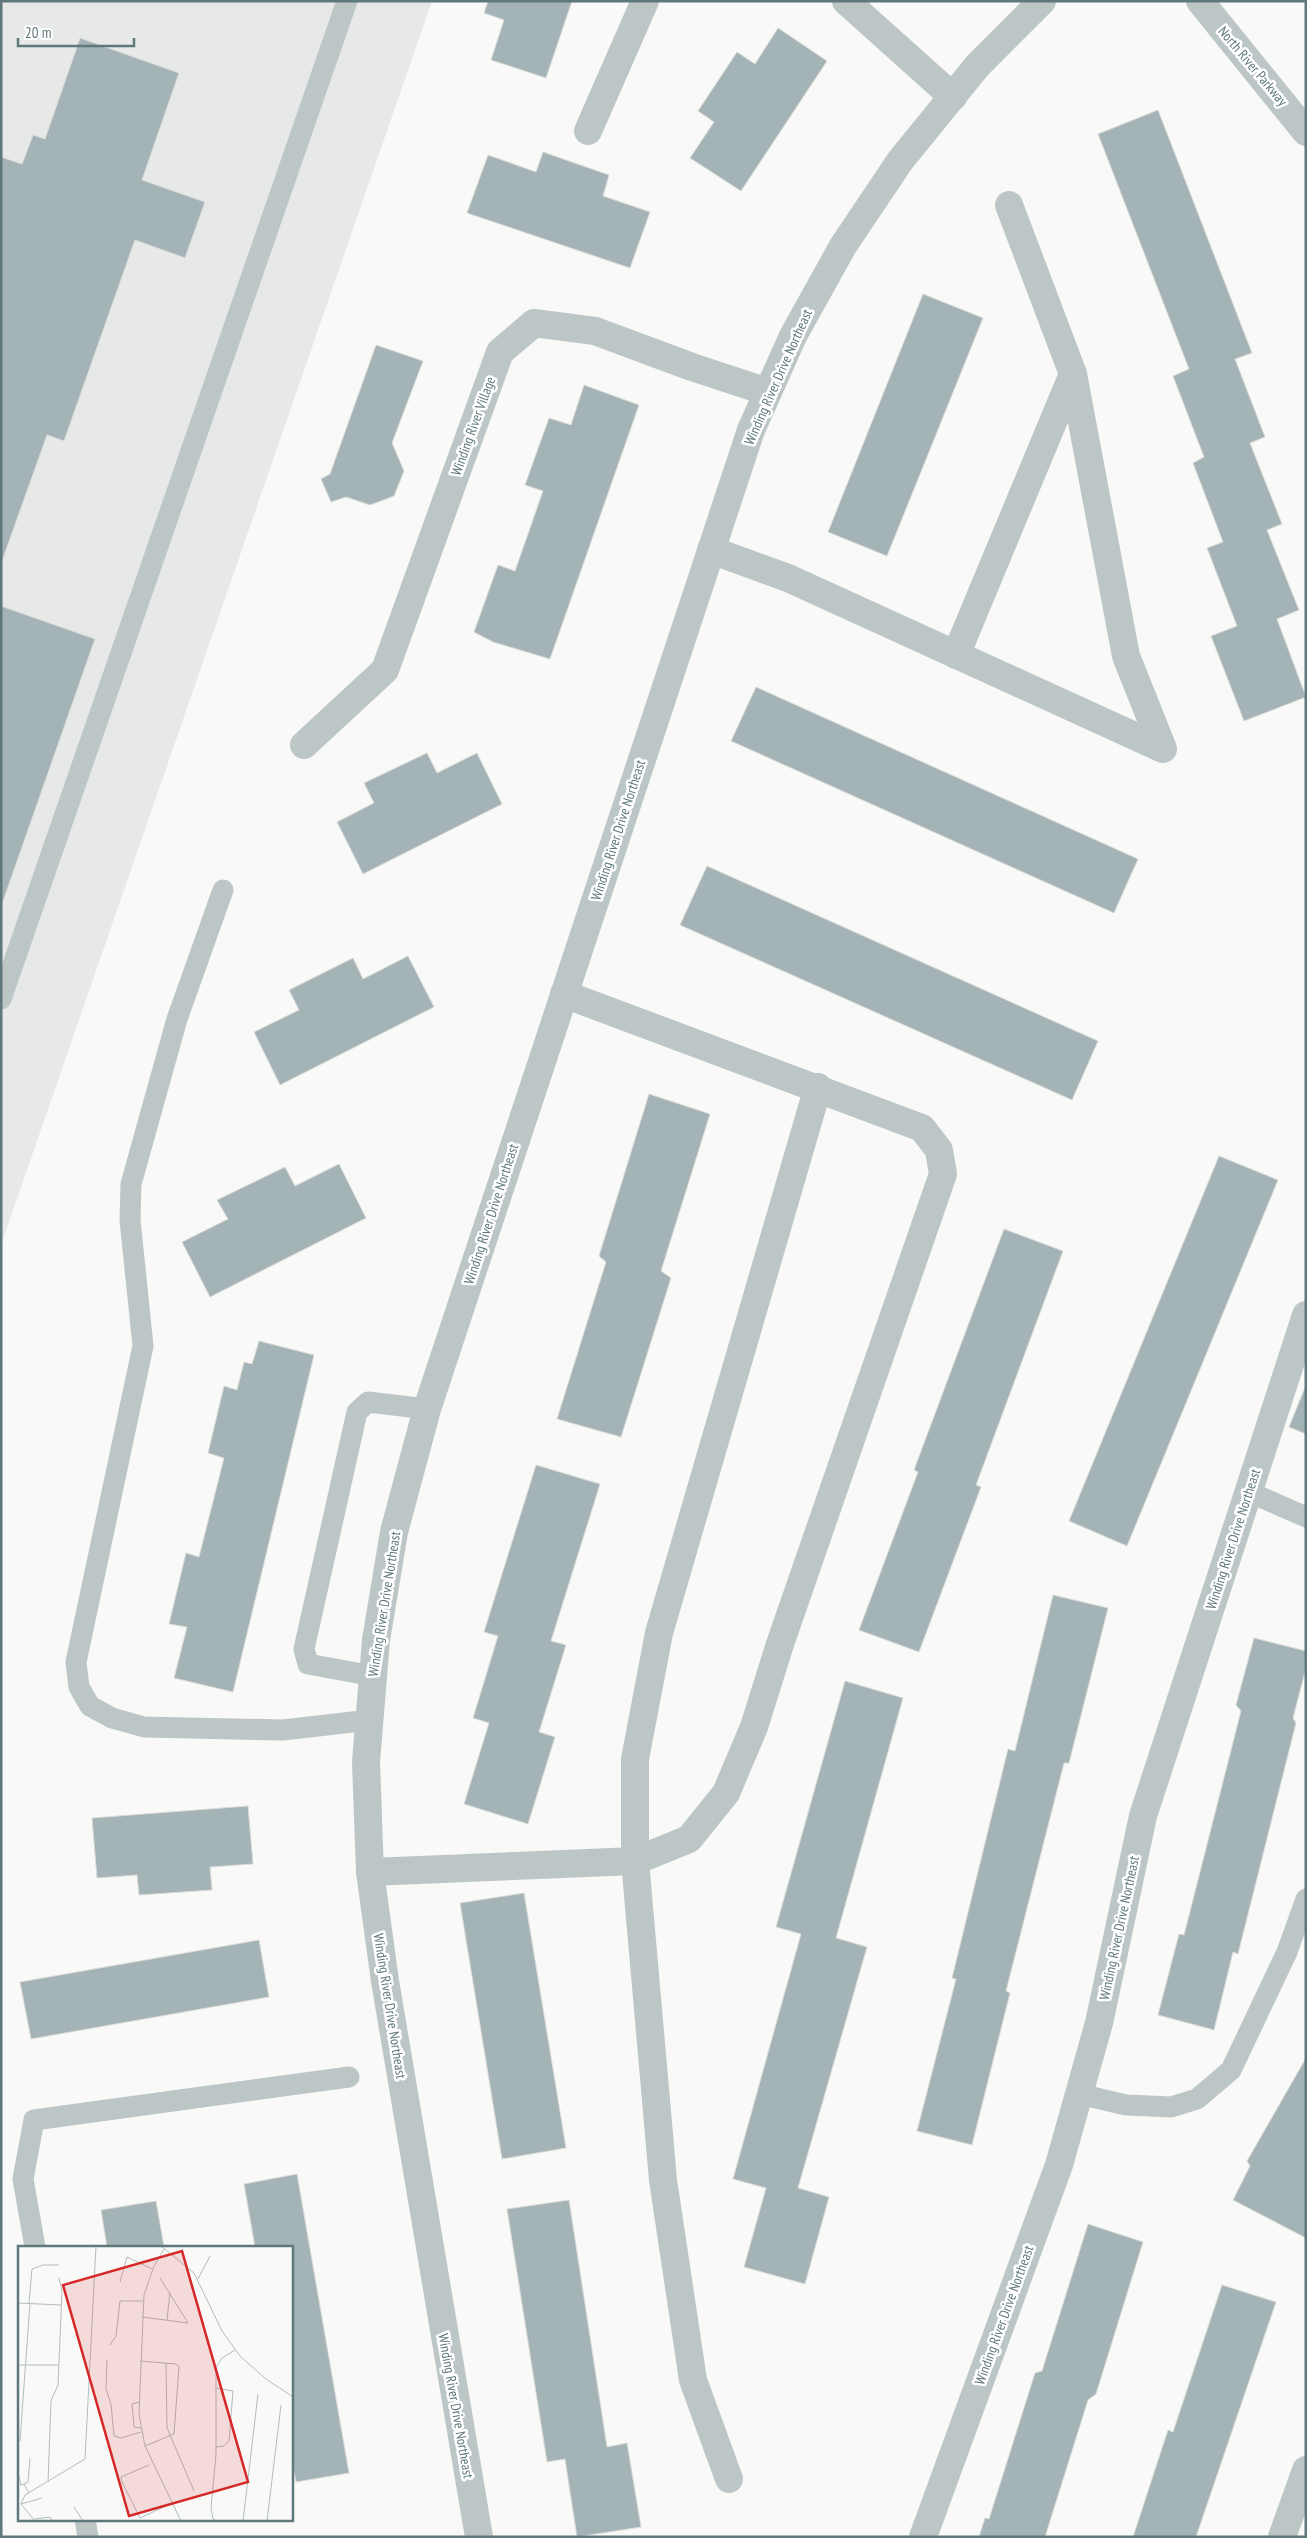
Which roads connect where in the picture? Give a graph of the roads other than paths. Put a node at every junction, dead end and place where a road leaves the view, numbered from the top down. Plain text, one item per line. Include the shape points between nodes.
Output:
1 (348, 1) edge
2 (646, 1) edge
3 (846, 1) edge
4 (1042, 1) edge
5 (1200, 1) edge
6 (953, 96) junction
7 (588, 131) dead end
8 (1306, 132) edge
9 (1009, 205) dead end
10 (1073, 374) junction
11 (768, 392) junction
12 (711, 550) junction
13 (956, 654) junction
14 (304, 745) dead end
15 (223, 890) dead end
16 (564, 994) junction
17 (1, 998) edge
18 (818, 1087) junction
19 (1306, 1315) edge
20 (427, 1408) junction
21 (1249, 1492) junction
22 (1306, 1516) edge
23 (373, 1676) junction
24 (370, 1720) junction
25 (635, 1861) junction
26 (370, 1872) junction
27 (1306, 1899) edge
28 (349, 2077) dead end
29 (1079, 2094) junction
30 (35, 2246) edge
31 (1306, 2470) edge
32 (729, 2479) dead end
33 (85, 2520) edge
34 (88, 2537) edge
35 (479, 2537) edge
36 (923, 2537) edge
37 (1282, 2537) edge

1 - 17 lane
2 - 7 street
3 - 6 street
4 - 6 street, Winding River Drive Northeast
5 - 8 street, North River Parkway
6 - 11 street, Winding River Drive Northeast via 900,161 843,246 793,336
9 - 10 street
10 - 13 street
10 - 13 street via 1126,656 1163,749
11 - 12 street, Winding River Drive Northeast via 751,430
11 - 14 street, Winding River Village via 595,331 534,323 500,352 385,670
12 - 13 street via 788,578
12 - 16 street, Winding River Drive Northeast
15 - 24 lane via 177,1019 131,1184 130,1220 143,1346 76,1662 79,1687 90,1706 112,1718 144,1727 283,1730
16 - 18 street
16 - 20 street, Winding River Drive Northeast
18 - 25 street via 660,1632 635,1759
18 - 25 street via 922,1128 939,1150 943,1174 754,1727 726,1793 689,1839
19 - 21 street, Winding River Drive Northeast
20 - 23 street, Winding River Drive Northeast via 394,1532
20 - 23 lane via 368,1402 357,1412 304,1650 308,1664
21 - 22 lane
21 - 29 street, Winding River Drive Northeast via 1143,1816 1099,2023
23 - 24 street, Winding River Drive Northeast
24 - 26 street, Winding River Drive Northeast via 366,1762
25 - 26 street
25 - 32 street via 663,2180 693,2380
26 - 35 street, Winding River Drive Northeast via 385,1981
27 - 29 lane via 1288,1952 1231,2070 1197,2099 1171,2107 1126,2105
28 - 30 lane via 34,2120 23,2179
29 - 36 street, Winding River Drive Northeast via 1059,2165
31 - 37 street
33 - 34 lane

